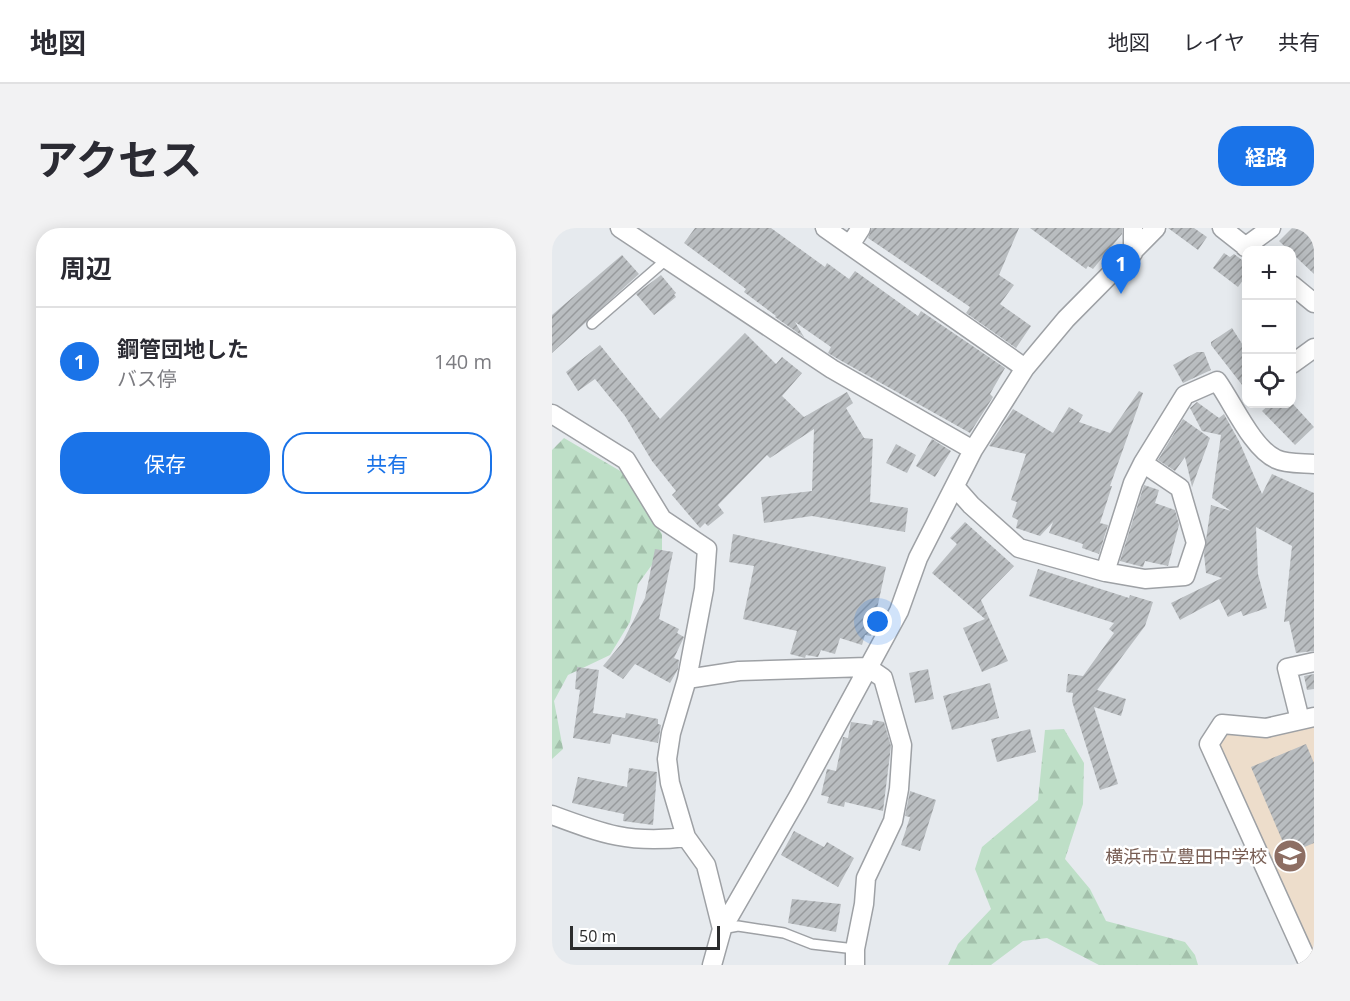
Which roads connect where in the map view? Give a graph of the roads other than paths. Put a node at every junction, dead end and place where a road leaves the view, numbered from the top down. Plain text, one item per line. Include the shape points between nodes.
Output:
1 (620, 228) edge
2 (825, 228) edge
3 (861, 228) edge
4 (1133, 228) edge
5 (1156, 228) edge
6 (1222, 228) edge
7 (1270, 228) edge
8 (850, 245) junction
9 (1244, 246) edge
10 (1251, 246) edge
11 (1133, 253) junction
12 (667, 259) junction
13 (1296, 288) edge
14 (1314, 303) edge
15 (592, 324) dead end
16 (1314, 348) edge
17 (1296, 361) edge
18 (1025, 368) junction
19 (1241, 401) edge
20 (552, 414) edge
21 (973, 450) junction
22 (1143, 463) junction
23 (1314, 464) edge
24 (956, 488) junction
25 (1105, 572) junction
26 (1314, 662) edge
27 (867, 667) junction
28 (687, 680) junction
29 (1307, 718) edge
30 (552, 815) edge
31 (686, 837) junction
32 (722, 929) junction
33 (855, 957) edge
34 (712, 965) edge
35 (1309, 965) edge

1 - 12 street
2 - 8 street
3 - 8 street
4 - 11 street
5 - 11 street
6 - 9 street
7 - 10 street
8 - 18 street
11 - 18 street via 1066,319
12 - 15 lane
12 - 21 street via 832,369
13 - 14 street
16 - 17 street
18 - 21 street
19 - 22 street via 1217,381 1185,395
19 - 23 street via 1257,445 1277,460
20 - 28 street via 626,460 662,519 707,549 705,589
21 - 24 street
22 - 25 street
22 - 25 street via 1180,488 1196,543 1185,576 1145,579
24 - 25 street via 1019,548
24 - 27 street via 918,558 899,611
26 - 29 street via 1287,668
27 - 28 street via 739,671
27 - 32 street
27 - 33 street via 883,678 902,745 893,821 866,878
28 - 31 street via 670,733 667,759
29 - 35 street via 1266,728 1222,724 1209,744
30 - 31 street via 609,836 656,841
31 - 32 street via 706,865
32 - 33 lane via 738,926 784,933
32 - 34 street

